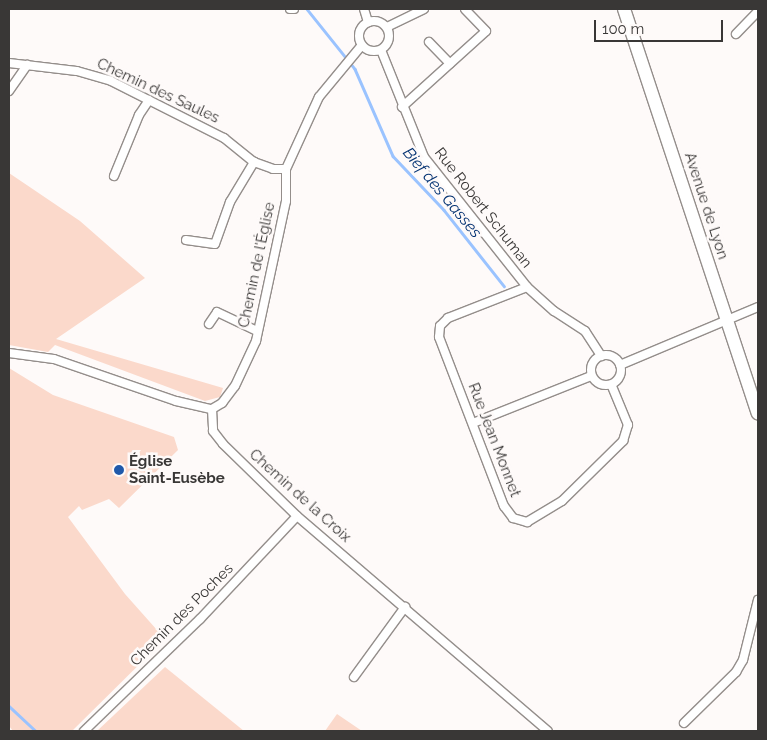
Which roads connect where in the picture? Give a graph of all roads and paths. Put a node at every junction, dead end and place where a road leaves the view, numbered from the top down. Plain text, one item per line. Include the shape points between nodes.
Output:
1 (290, 9) edge
2 (294, 9) edge
3 (364, 9) edge
4 (424, 9) edge
5 (465, 9) edge
6 (624, 9) edge
7 (758, 11) edge
8 (752, 18) junction
9 (368, 22) junction
10 (758, 24) edge
11 (387, 26) junction
12 (736, 34) dead end
13 (430, 42) dead end
14 (362, 45) junction
15 (381, 50) junction
16 (9, 62) edge
17 (450, 64) junction
18 (28, 65) junction
19 (9, 91) edge
20 (149, 100) junction
21 (402, 106) junction
22 (254, 162) junction
23 (286, 169) junction
24 (114, 176) dead end
25 (186, 240) dead end
26 (527, 287) junction
27 (758, 307) edge
28 (727, 321) junction
29 (209, 324) dead end
30 (257, 331) junction
31 (9, 353) edge
32 (601, 356) junction
33 (620, 365) junction
34 (592, 376) junction
35 (611, 384) junction
36 (212, 409) junction
37 (758, 413) edge
38 (473, 423) junction
39 (298, 516) junction
40 (758, 600) edge
41 (405, 607) junction
42 (354, 677) dead end
43 (684, 723) dead end
44 (84, 731) edge
45 (548, 731) edge

1 - 2 street
3 - 9 street
4 - 11 street
5 - 17 street via 486,31
6 - 28 main road, Avenue de Lyon
7 - 8 street
8 - 10 street
8 - 12 street
9 - 11 street via 378,21
9 - 14 street via 360,32
11 - 15 street via 389,40
13 - 17 street
14 - 15 street via 371,51
14 - 23 street, Chemin de l'Église via 319,97
15 - 21 street, Rue Robert Schuman
16 - 18 street, Chemin des Saules
17 - 21 street
18 - 19 street
18 - 20 street, Chemin des Saules via 90,73
20 - 22 street, Chemin des Saules via 224,138
20 - 24 street via 139,115
21 - 26 street, Rue Robert Schuman via 424,157
22 - 23 street, Chemin des Saules via 273,170
22 - 25 street via 230,202 215,244
23 - 30 street, Chemin de l'Église via 286,201
26 - 32 street, Rue Robert Schuman via 585,332
26 - 38 street, Rue Jean Monnet via 448,318 440,326 439,337
27 - 28 street
28 - 33 street
28 - 37 main road, Avenue de Lyon
29 - 30 street via 217,312
30 - 36 street, Chemin de l'Église via 248,362 236,386 222,403
31 - 36 street via 54,359 176,401
32 - 33 street via 612,357
32 - 34 street via 592,364
33 - 35 street via 618,378
34 - 35 street via 602,385
34 - 38 street
35 - 38 street, Rue Jean Monnet via 628,425 623,441 562,501 528,522 513,518 504,506
36 - 39 street, Chemin de la Croix via 213,431 223,444
39 - 41 street, Chemin de la Croix
39 - 44 street, Chemin des Poches via 200,619
40 - 43 street via 736,672
41 - 42 street
41 - 45 street, Chemin de la Croix

